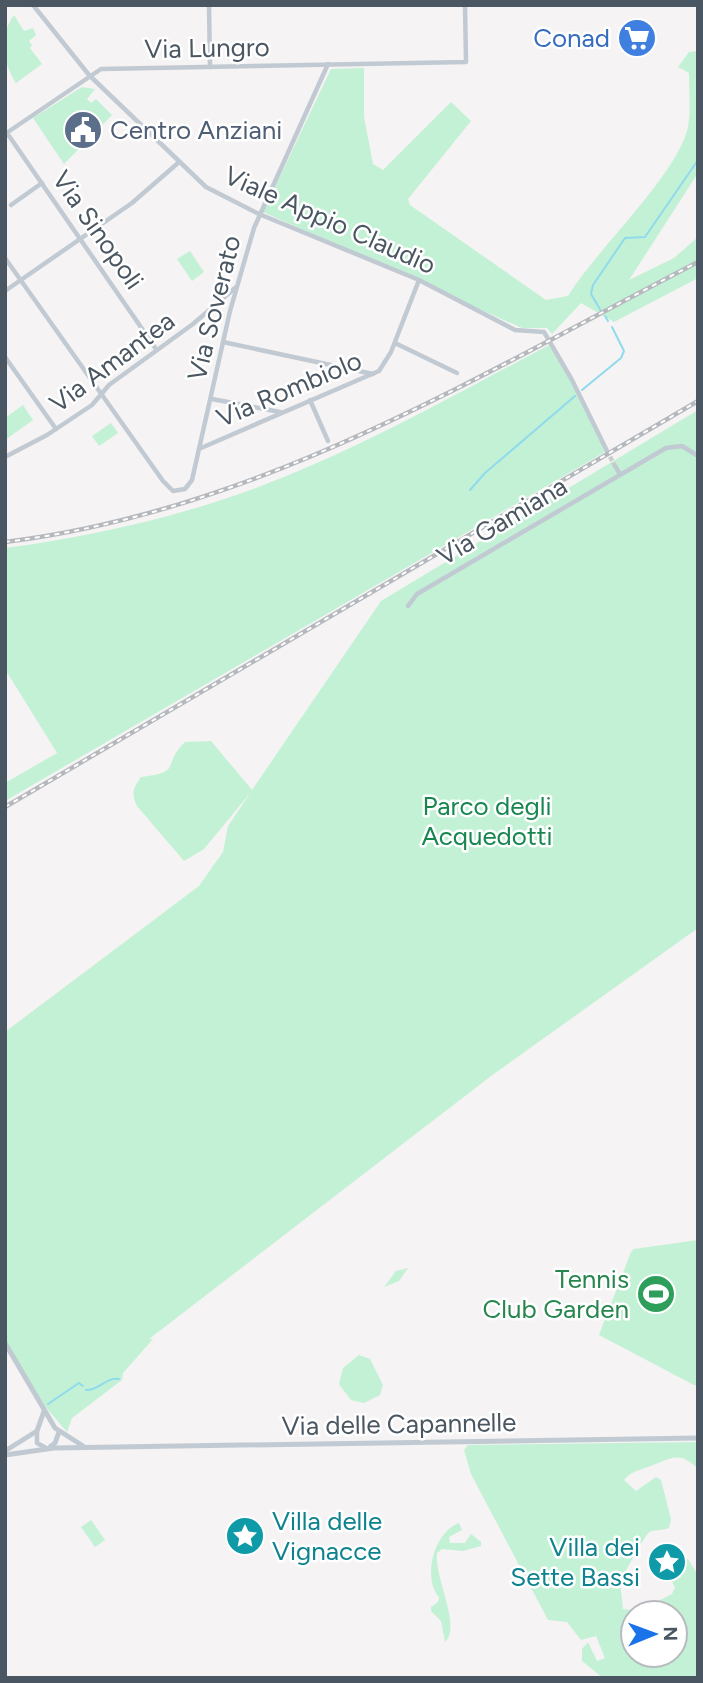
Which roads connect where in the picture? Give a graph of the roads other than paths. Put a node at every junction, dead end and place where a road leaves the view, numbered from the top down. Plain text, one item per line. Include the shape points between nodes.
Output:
1 (33, 5) edge
2 (209, 5) edge
3 (465, 5) edge
4 (328, 64) junction
5 (210, 67) junction
6 (89, 75) junction
7 (6, 133) edge
8 (178, 163) junction
9 (42, 183) junction
10 (10, 205) dead end
11 (259, 214) junction
12 (82, 239) junction
13 (5, 258) edge
14 (419, 280) junction
15 (21, 281) junction
16 (236, 288) junction
17 (5, 291) edge
18 (223, 342) junction
19 (395, 343) junction
20 (156, 349) junction
21 (5, 357) edge
22 (457, 373) dead end
23 (374, 374) junction
24 (100, 394) junction
25 (212, 398) junction
26 (310, 400) junction
27 (281, 412) junction
28 (57, 429) junction
29 (328, 441) dead end
30 (200, 449) junction
31 (607, 451) tunnel mouth
32 (698, 456) edge
33 (5, 457) edge
34 (615, 466) tunnel mouth
35 (620, 474) junction
36 (408, 606) dead end
37 (5, 1343) edge
38 (44, 1411) junction
39 (57, 1430) junction
40 (37, 1431) junction
41 (698, 1438) edge
42 (47, 1448) junction
43 (100, 1449) junction
44 (5, 1453) edge

1 - 6 street, Viale Appio Claudio
2 - 5 street
3 - 4 street, Via Lungro via 466,62
4 - 5 street, Via Lungro
4 - 11 street, Via Soverato
5 - 6 street, Via Lungro via 101,69
6 - 7 street
6 - 8 street, Viale Appio Claudio
7 - 9 street, Via Sinopoli
8 - 11 street, Viale Appio Claudio via 206,187
8 - 12 street
9 - 10 street
9 - 12 street, Via Sinopoli
11 - 14 street, Viale Appio Claudio
11 - 16 street, Via Soverato
12 - 15 street
12 - 20 street, Via Sinopoli
13 - 15 street
14 - 19 street, Via Rombiolo
14 - 31 street, Viale Appio Claudio via 515,330 544,332
15 - 17 street
15 - 24 street
16 - 18 street, Via Soverato
16 - 20 street, Via Amantea
18 - 23 street
18 - 25 street, Via Soverato
19 - 22 street
19 - 23 street, Via Rombiolo via 384,367
20 - 24 street, Via Amantea
21 - 28 street
23 - 26 street, Via Rombiolo
24 - 28 street, Via Amantea via 96,402
24 - 30 street, Via Soverato via 173,491 192,482
25 - 27 street
25 - 30 street, Via Soverato
26 - 27 street, Via Rombiolo
26 - 29 street
27 - 30 street, Via Rombiolo
28 - 33 street, Via Amantea
32 - 35 street via 686,447 673,446
34 - 35 street
35 - 36 street, Via Gamiana via 417,594
37 - 38 street
38 - 39 street
38 - 40 street
39 - 40 street
39 - 42 street via 55,1443
39 - 43 street, Via delle Capannelle via 75,1443
40 - 42 street via 37,1443
40 - 44 street
41 - 43 street, Via delle Capannelle
42 - 43 street, Via delle Capannelle
42 - 44 street, Via delle Capannelle

